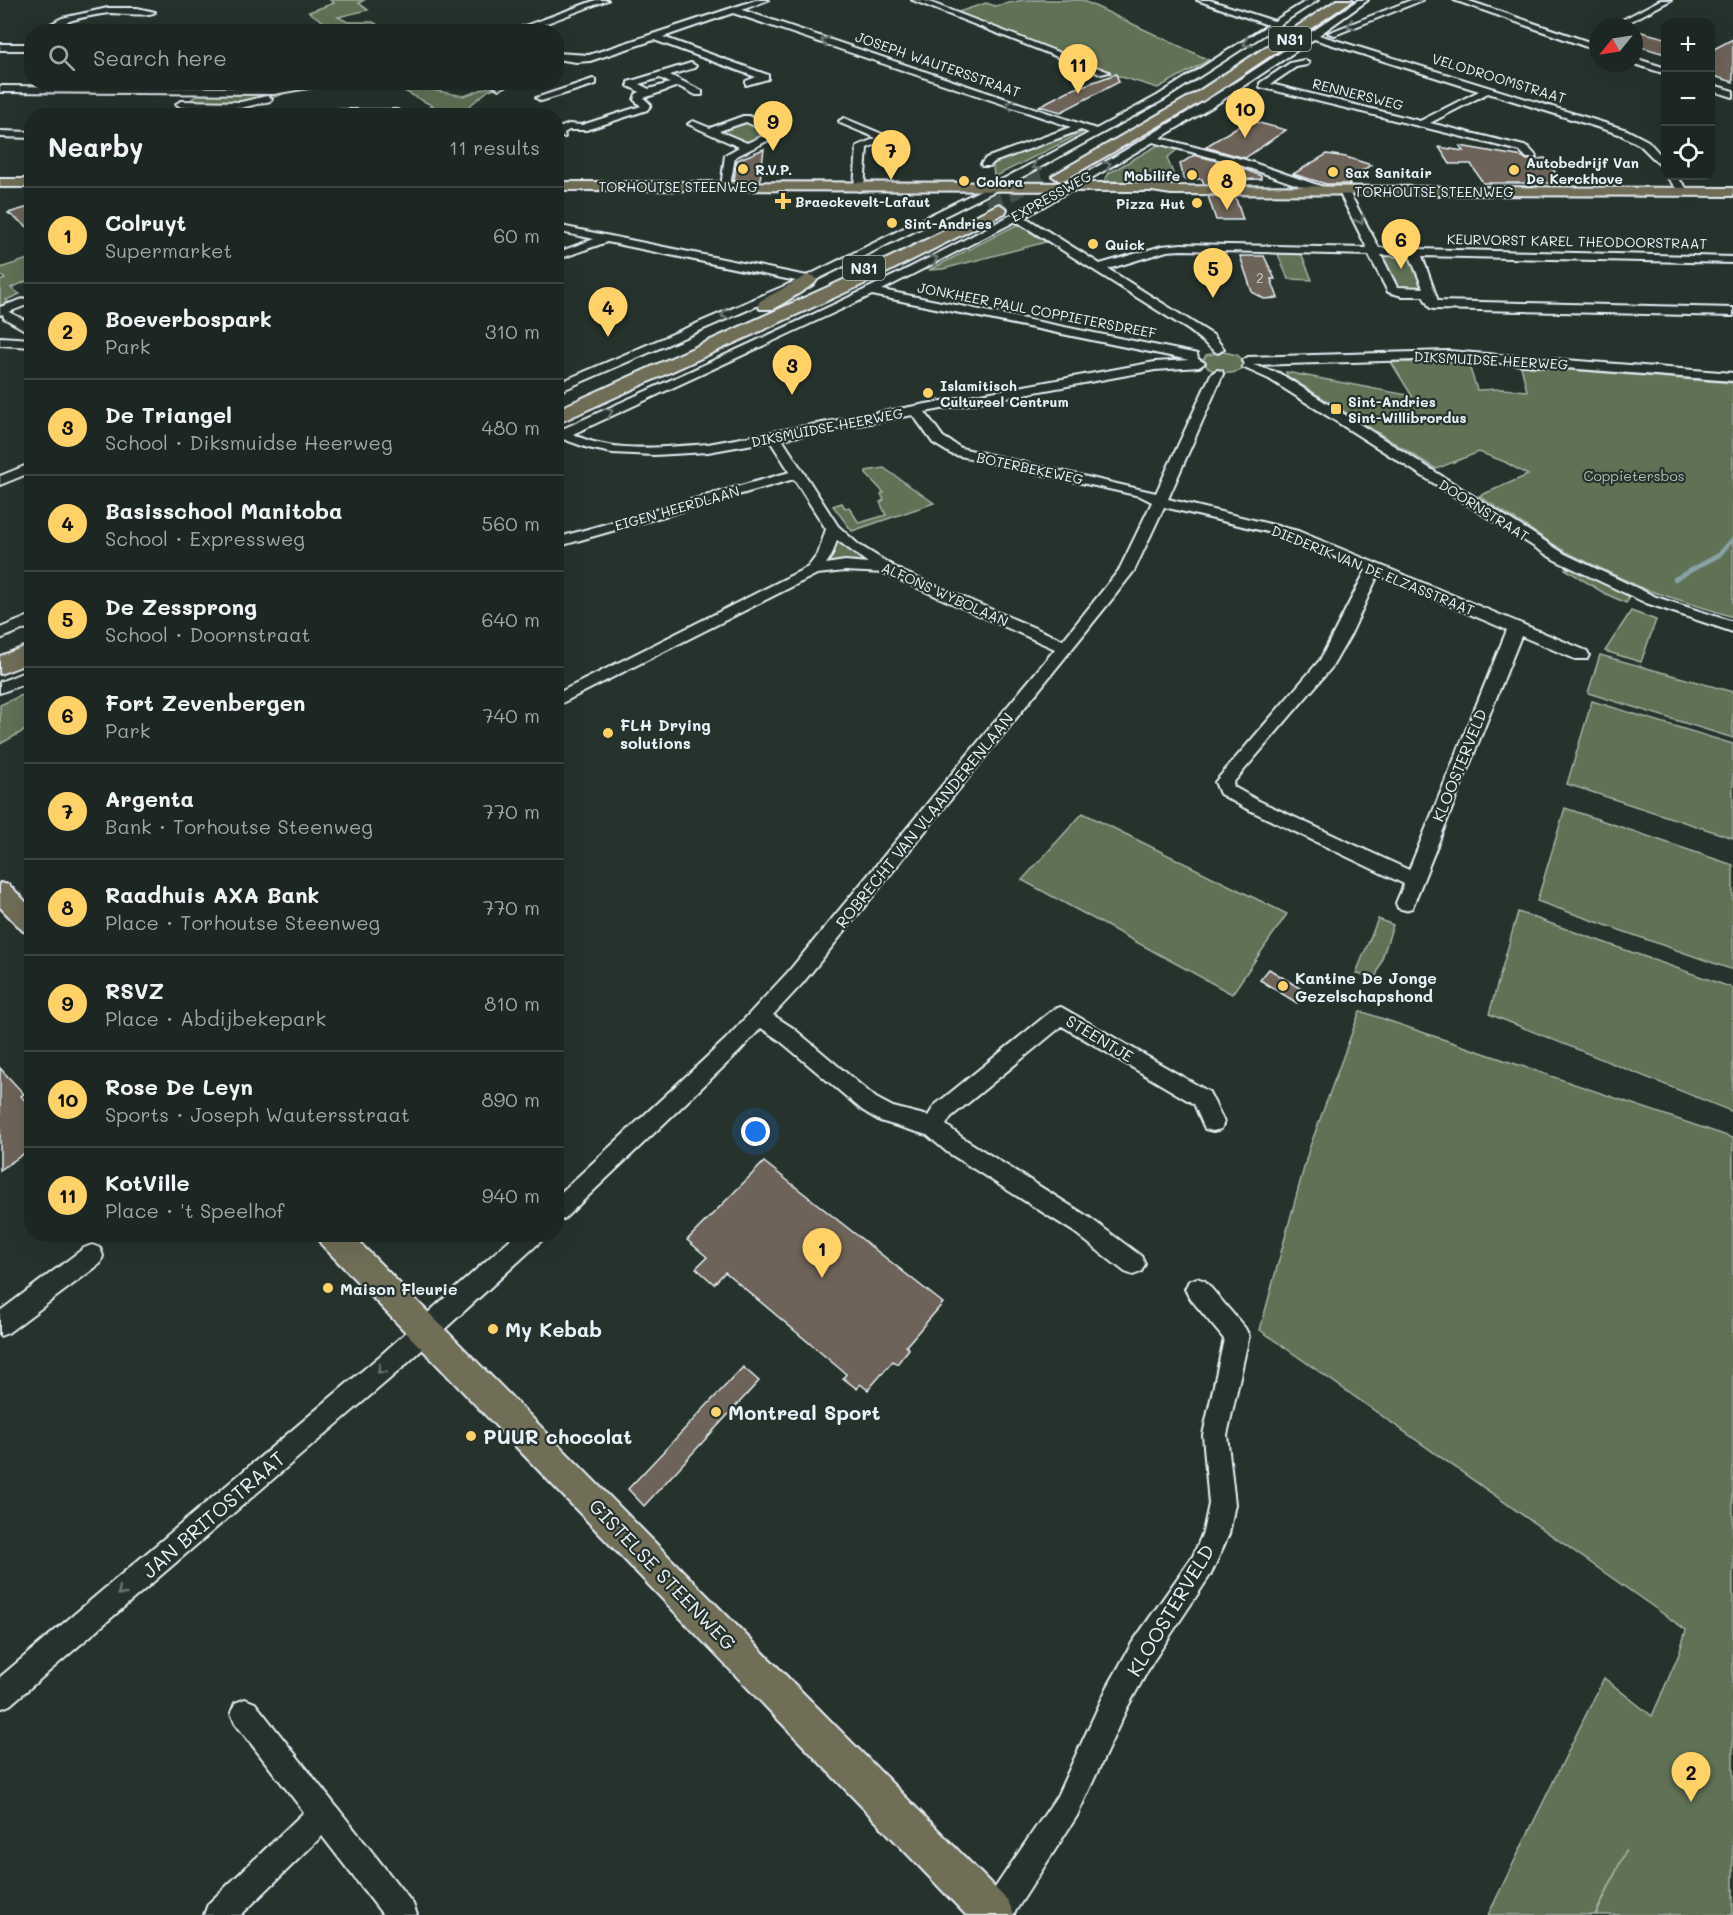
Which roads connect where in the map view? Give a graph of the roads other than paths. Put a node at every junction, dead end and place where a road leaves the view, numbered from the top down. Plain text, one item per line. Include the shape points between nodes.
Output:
1 (604, 0) edge
2 (916, 0) edge
3 (1201, 0) edge
4 (1314, 0) edge
5 (1331, 0) edge
6 (1346, 0) edge
7 (1364, 0) edge
8 (1419, 0) edge
9 (1458, 0) edge
10 (1469, 0) edge
11 (1667, 0) edge
12 (769, 1) edge
13 (1484, 4) edge
14 (732, 10) junction
15 (151, 12) dead end
16 (771, 14) dead end
17 (1631, 18) edge
18 (56, 24) edge
19 (536, 24) edge
20 (1276, 25) junction
21 (787, 28) junction
22 (653, 36) junction
23 (1312, 36) junction
24 (1589, 38) edge
25 (1326, 40) junction
26 (1584, 41) junction
27 (1589, 42) edge
28 (1589, 44) edge
29 (0, 47) edge
30 (24, 47) edge
31 (1282, 57) junction
32 (564, 58) edge
33 (1643, 59) edge
34 (1304, 63) dead end
35 (1643, 63) edge
36 (1661, 65) edge
37 (691, 66) dead end
38 (1661, 70) edge
39 (1104, 72) dead end
40 (661, 75) junction
41 (1227, 75) junction
42 (593, 82) dead end
43 (679, 83) junction
44 (749, 83) dead end
45 (1715, 84) edge
46 (564, 86) edge
47 (0, 89) edge
48 (24, 89) edge
49 (1715, 89) edge
50 (1733, 89) edge
51 (96, 90) edge
52 (263, 90) edge
53 (268, 90) edge
54 (556, 90) edge
55 (1487, 90) junction
56 (192, 91) junction
57 (259, 91) junction
58 (649, 93) junction
59 (699, 93) dead end
60 (1733, 94) edge
61 (280, 96) dead end
62 (541, 98) dead end
63 (1160, 98) junction
64 (243, 108) edge
65 (257, 108) edge
66 (732, 112) dead end
67 (746, 118) junction
68 (844, 121) dead end
69 (1421, 123) junction
70 (693, 124) dead end
71 (1080, 128) junction
72 (710, 131) junction
73 (1100, 133) junction
74 (0, 134) edge
75 (19, 135) junction
76 (24, 135) edge
77 (564, 135) edge
78 (885, 138) junction
79 (1153, 139) junction
80 (24, 144) edge
81 (901, 144) dead end
82 (747, 147) junction
83 (1530, 156) dead end
84 (1661, 163) edge
85 (986, 164) dead end
86 (1059, 179) junction
87 (1674, 180) edge
88 (0, 183) edge
89 (24, 183) edge
90 (1282, 185) junction
91 (564, 186) edge
92 (725, 186) junction
93 (996, 187) junction
94 (865, 188) junction
95 (1171, 190) junction
96 (1343, 190) junction
97 (1685, 192) junction
98 (1733, 192) edge
99 (1052, 196) junction
100 (989, 203) junction
101 (1016, 216) junction
102 (564, 230) edge
103 (608, 238) junction
104 (1374, 250) junction
105 (1415, 253) junction
106 (564, 254) edge
107 (1733, 260) edge
108 (1100, 268) junction
109 (808, 280) junction
110 (1430, 292) junction
111 (867, 293) junction
112 (24, 303) edge
113 (1733, 312) edge
114 (4, 313) edge
115 (738, 327) junction
116 (758, 327) junction
117 (24, 332) edge
118 (24, 339) edge
119 (0, 341) edge
120 (1218, 349) junction
121 (1199, 361) junction
122 (1240, 364) junction
123 (1217, 374) junction
124 (1733, 377) edge
125 (564, 386) edge
126 (564, 404) edge
127 (916, 410) junction
128 (564, 427) edge
129 (564, 428) edge
130 (564, 434) edge
131 (774, 437) junction
132 (24, 470) edge
133 (798, 474) junction
134 (0, 481) edge
135 (1161, 500) junction
136 (834, 529) junction
137 (564, 541) edge
138 (886, 569) junction
139 (1374, 569) junction
140 (813, 570) junction
141 (24, 624) edge
142 (1733, 627) edge
143 (1516, 628) junction
144 (0, 634) edge
145 (24, 644) edge
146 (1065, 647) junction
147 (0, 654) edge
148 (1581, 655) dead end
149 (24, 656) edge
150 (0, 666) edge
151 (24, 678) edge
152 (0, 688) edge
153 (564, 697) edge
154 (1413, 880) junction
155 (0, 892) edge
156 (1405, 903) dead end
157 (24, 916) edge
158 (759, 1017) junction
159 (1213, 1122) dead end
160 (933, 1127) junction
161 (564, 1204) edge
162 (339, 1242) edge
163 (523, 1242) edge
164 (92, 1256) dead end
165 (1132, 1264) dead end
166 (1197, 1288) dead end
167 (0, 1325) edge
168 (426, 1332) junction
169 (0, 1695) edge
170 (245, 1713) dead end
171 (324, 1814) junction
172 (219, 1915) edge
173 (402, 1915) edge
174 (994, 1915) edge

1 - 19 street
2 - 39 street
3 - 20 street
4 - 20 street, EXPRESSWEG
5 - 41 highway, EXPRESSWEG / N31
6 - 41 highway, EXPRESSWEG / N31
7 - 23 street, EXPRESSWEG
8 -> 25 street via 1334,32
9 - 13 street
10 - 13 street
11 - 17 street
12 - 14 street
13 - 26 street
14 - 21 street, JOSEPH WAUTERSSTRAAT
14 - 22 street
15 - 18 street via 133,9 85,15
16 - 21 street, JOSEPH WAUTERSSTRAAT via 773,20
20 -> 63 street, EXPRESSWEG
71 -> 21 street, JOSEPH WAUTERSSTRAAT
22 - 32 street via 590,58
22 - 44 street via 765,77
23 - 25 street, VELODROOMSTRAAT
23 - 31 street, EXPRESSWEG
24 - 26 street
25 - 55 street, VELODROOMSTRAAT
26 - 27 street
26 - 28 street
29 - 30 street
31 - 41 highway via 1248,72
31 - 79 street, EXPRESSWEG
33 - 36 street
34 - 69 street, RENNERSWEG via 1293,64 1263,85
35 - 38 street
37 - 40 street
40 - 43 street
40 - 58 street via 631,84
41 - 63 highway via 1207,77
41 - 86 highway, EXPRESSWEG / N31 via 1162,119
42 - 46 street via 579,87
43 - 58 street
43 - 59 street
45 - 50 street
47 - 48 street
49 - 60 street
51 - 56 street
52 - 57 street
53 - 57 street
54 - 62 street
55 - 69 street, RENNERSWEG
55 - 84 street, VELODROOMSTRAAT via 1623,132 1644,143
56 - 57 street
56 - 64 street via 178,107
58 - 77 street via 638,98 646,104 644,108 582,128 584,132 574,136
61 - 65 street
63 - 73 street, EXPRESSWEG
66 - 67 street
67 - 72 street
67 - 82 street via 778,133
68 - 78 street
69 - 83 street via 1524,149
70 - 72 street
71 - 73 street, JOSEPH WAUTERSSTRAAT
71 - 85 street
72 - 82 street
73 -> 93 street, EXPRESSWEG
74 - 75 street
75 - 76 street
75 - 80 street
78 - 81 street
78 - 94 street via 862,146
86 -> 79 street, EXPRESSWEG
79 - 90 street via 1266,171
82 - 92 street via 728,158
86 - 93 main road, TORHOUTSE STEENWEG
86 - 95 main road, TORHOUTSE STEENWEG
86 - 99 street, EXPRESSWEG
87 - 97 street
88 - 89 main road
90 - 95 main road, TORHOUTSE STEENWEG
90 - 96 main road, TORHOUTSE STEENWEG
91 - 92 main road, TORHOUTSE STEENWEG
92 - 94 main road, TORHOUTSE STEENWEG
93 - 94 main road, TORHOUTSE STEENWEG
93 - 100 street, EXPRESSWEG
94 - 100 main road, TORHOUTSE STEENWEG
95 - 99 main road, TORHOUTSE STEENWEG
96 - 97 main road, TORHOUTSE STEENWEG
96 -> 104 street
97 - 98 main road, TORHOUTSE STEENWEG
99 - 100 main road, TORHOUTSE STEENWEG
99 - 101 street, EXPRESSWEG
100 - 109 street, EXPRESSWEG
100 - 115 highway, EXPRESSWEG / N31
100 - 116 highway, EXPRESSWEG / N31 via 899,260
101 - 108 street
111 -> 101 street, EXPRESSWEG
102 - 103 street
103 - 106 street
103 - 109 street
104 - 105 street, KEURVORST KAREL THEODOORSTRAAT
104 - 108 street, KEURVORST KAREL THEODOORSTRAAT via 1172,248
104 - 110 street via 1392,289
105 - 107 street, KEURVORST KAREL THEODOORSTRAAT
105 - 110 street
108 - 120 street via 1209,338
109 - 115 highway via 749,316
109 -> 125 street, EXPRESSWEG
110 - 113 street via 1434,305
111 - 116 highway via 821,311
111 - 121 street, JONKHEER PAUL COPPIETERSDREEF
129 -> 111 street, EXPRESSWEG
112 - 114 street
114 - 117 street
115 - 126 highway, EXPRESSWEG / N31
116 - 128 highway, EXPRESSWEG / N31
118 - 119 street
120 - 121 street, DIKSMUIDSE HEERWEG via 1205,352
120 - 122 street, DIKSMUIDSE HEERWEG
121 - 123 street, DIKSMUIDSE HEERWEG via 1204,369
121 - 127 street, DIKSMUIDSE HEERWEG
122 - 123 street, DIKSMUIDSE HEERWEG
122 - 124 street, DIKSMUIDSE HEERWEG via 1448,355
122 - 142 street, DOORNSTRAAT via 1274,376 1560,557 1651,600
123 - 135 street, ROBRECHT VAN VLAANDERENLAAN
127 - 131 street, DIKSMUIDSE HEERWEG
127 - 135 street, BOTERBEKEWEG via 938,440 956,452 1146,493
130 - 131 street, DIKSMUIDSE HEERWEG via 576,442 655,451 708,448
131 - 133 street, ALFONS WYBOLAAN
132 - 134 street
133 - 136 street, ALFONS WYBOLAAN
133 - 137 street, EIGEN HEERDLAAN
135 - 139 street, DIEDERIK VAN DE ELZASSTRAAT via 1293,534
135 - 146 street, ROBRECHT VAN VLAANDERENLAAN via 1126,571
136 - 138 street, ALFONS WYBOLAAN
136 - 140 street via 825,555
138 - 140 street via 845,566
138 - 146 street, ALFONS WYBOLAAN
139 - 143 street, DIEDERIK VAN DE ELZASSTRAAT
139 - 154 street via 1326,663 1224,782 1226,790 1251,804
140 - 153 street
141 - 144 street
143 - 148 street, DIEDERIK VAN DE ELZASSTRAAT
143 - 154 street, KLOOSTERVELD
145 - 147 highway
146 - 158 street, ROBRECHT VAN VLAANDERENLAAN
149 - 150 highway
151 - 152 street
154 - 156 street, KLOOSTERVELD
155 - 157 main road
158 - 160 street via 786,1034 869,1104 888,1115
158 - 161 street, ROBRECHT VAN VLAANDERENLAAN
159 - 160 street, STEENTJE via 1202,1098 1061,1015 943,1111
160 - 165 street via 1082,1225
162 - 168 main road, GISTELSE STEENWEG
163 - 168 street
164 - 167 street
166 - 174 street, KLOOSTERVELD via 1237,1336 1215,1435 1222,1504 1216,1534 1202,1565 1116,1698 1067,1806
168 -> 169 street, JAN BRITOSTRAAT
168 - 174 main road, GISTELSE STEENWEG
170 - 171 street
171 - 172 street
171 - 173 street

